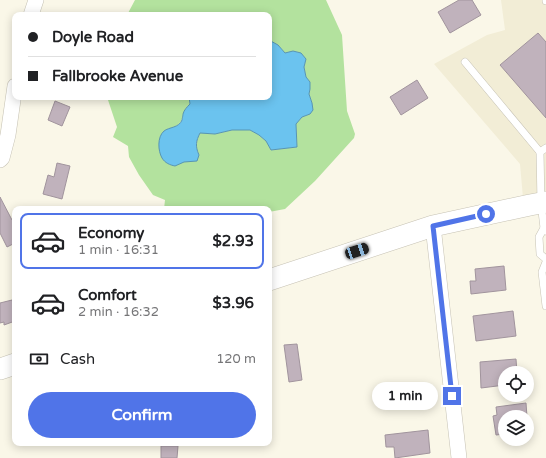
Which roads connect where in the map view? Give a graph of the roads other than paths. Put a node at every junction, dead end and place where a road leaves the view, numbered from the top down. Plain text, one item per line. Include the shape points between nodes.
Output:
1 (36, 0) edge
2 (32, 12) edge
3 (465, 62) dead end
4 (13, 100) edge
5 (543, 150) edge
6 (1, 159) edge
7 (543, 203) edge
8 (433, 226) junction
9 (545, 230) edge
10 (546, 259) edge
11 (546, 262) edge
12 (272, 279) edge
13 (546, 306) edge
14 (12, 365) edge
15 (0, 369) edge
16 (459, 458) edge

1 - 2 street
3 - 5 lane
4 - 6 street via 8,135
5 - 7 lane
7 - 8 main road
7 - 9 lane
8 - 12 main road
8 - 16 street
9 - 10 lane via 539,237 540,254
11 - 13 lane via 542,272
14 - 15 main road

